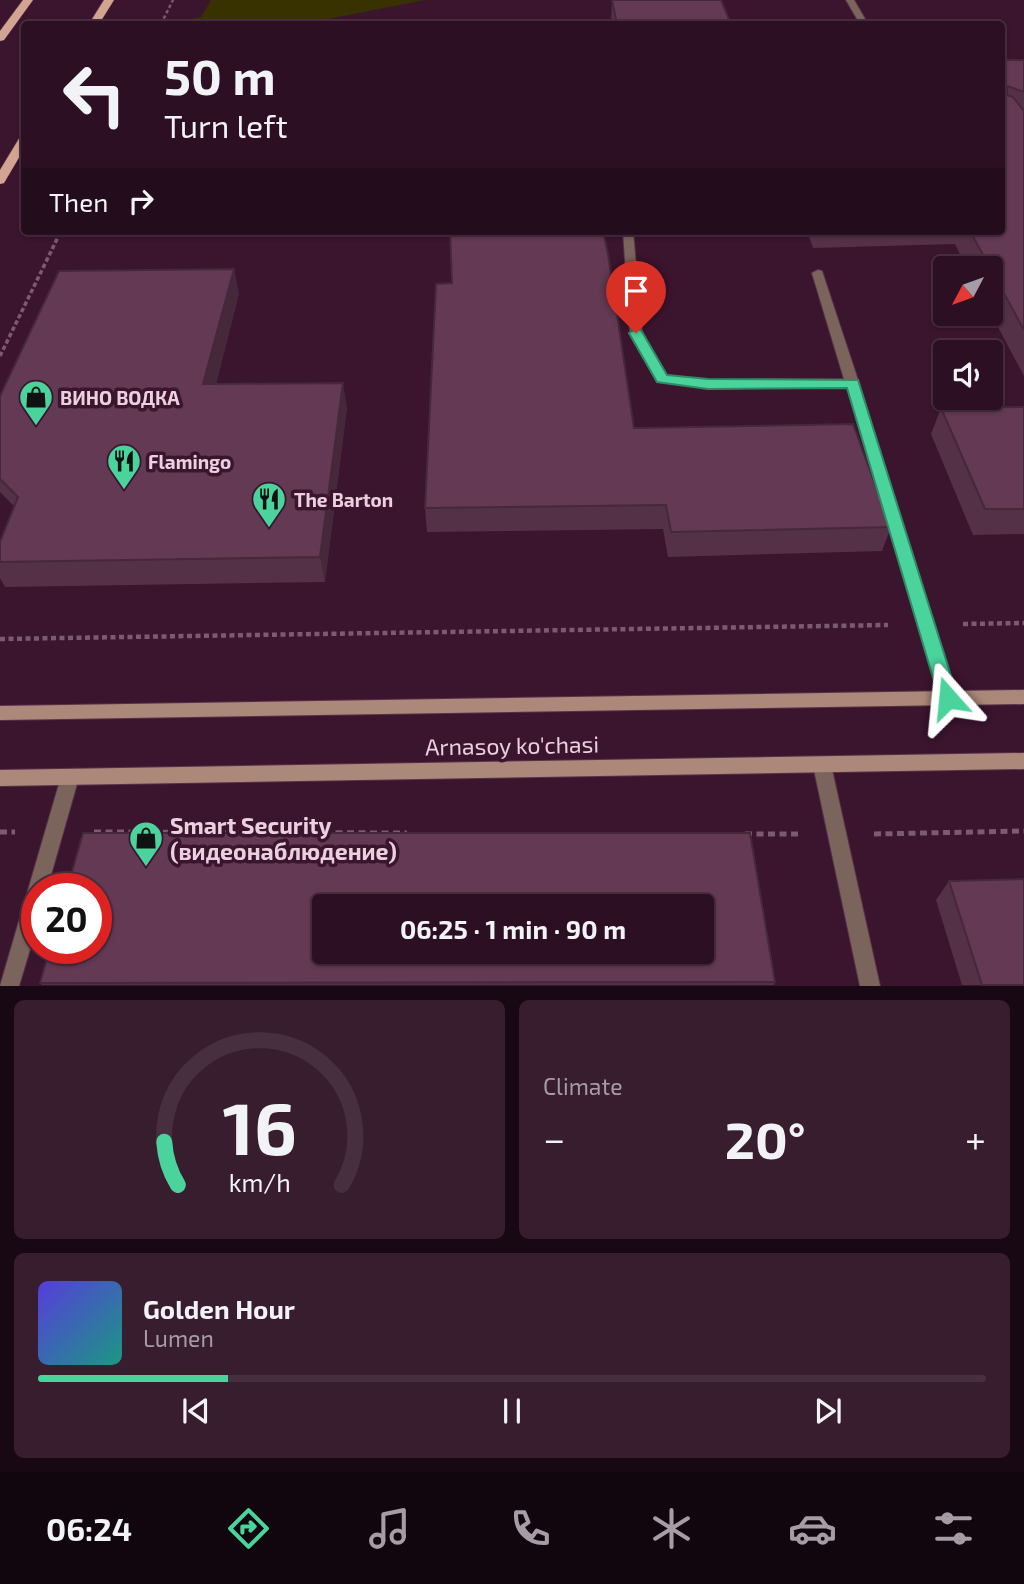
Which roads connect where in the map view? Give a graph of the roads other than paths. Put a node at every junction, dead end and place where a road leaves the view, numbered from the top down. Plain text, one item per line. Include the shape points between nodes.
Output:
1 (28, 0) edge
2 (109, 0) edge
3 (850, 0) edge
4 (15, 18) junction
5 (97, 21) edge
6 (862, 21) edge
7 (21, 23) edge
8 (0, 38) edge
9 (21, 145) edge
10 (0, 180) edge
11 (628, 235) edge
12 (818, 273) dead end
13 (853, 383) junction
14 (1024, 697) edge
15 (948, 698) junction
16 (0, 713) edge
17 (1024, 761) edge
18 (822, 765) junction
19 (70, 777) junction
20 (0, 778) edge
21 (42, 873) edge
22 (21, 945) edge
23 (9, 985) edge
24 (870, 985) edge

1 - 4 main road
2 - 5 main road
3 - 6 lane
4 - 7 main road
4 - 8 main road
9 - 10 main road
11 - 13 lane via 636,333 662,379 708,384
12 - 13 lane
13 - 15 lane
14 - 15 main road, Arnasoy ko'chasi
15 - 16 main road, Arnasoy ko'chasi
17 - 18 main road, Arnasoy ko'chasi
18 - 19 main road, Arnasoy ko'chasi
18 - 24 lane
19 - 20 main road, Arnasoy ko'chasi
19 - 21 lane
22 - 23 lane

